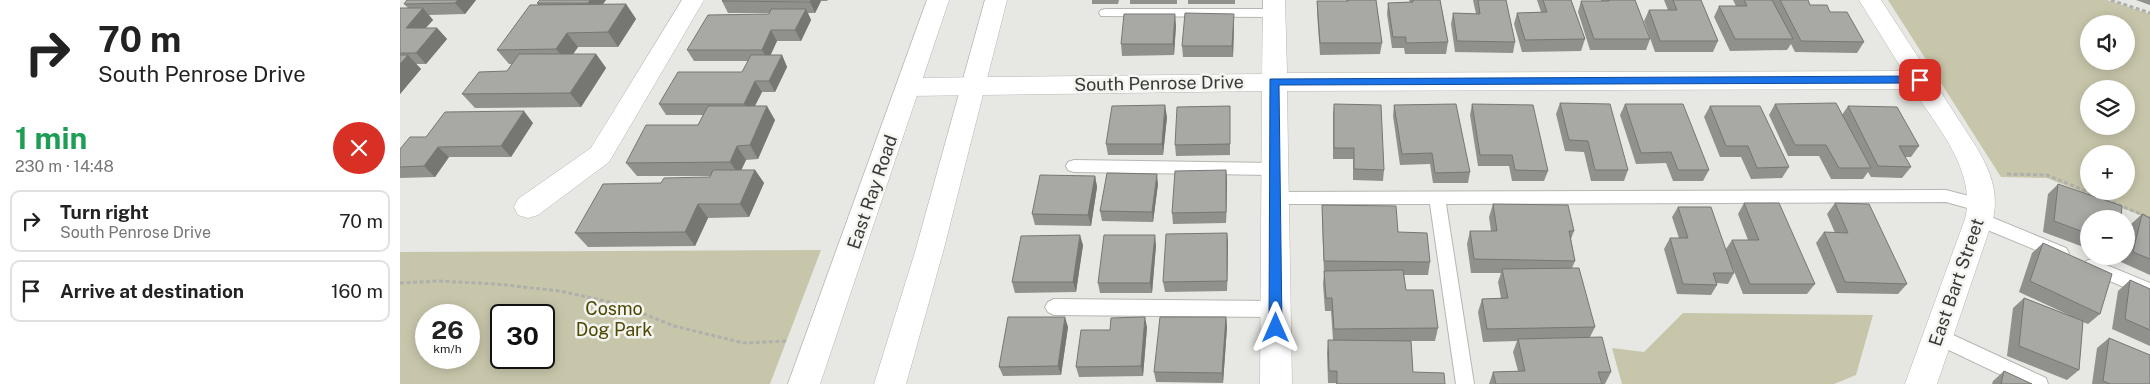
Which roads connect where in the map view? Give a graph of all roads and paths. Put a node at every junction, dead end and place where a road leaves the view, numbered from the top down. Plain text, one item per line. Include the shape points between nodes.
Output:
1 (693, 0) edge
2 (938, 0) edge
3 (996, 0) edge
4 (1870, 0) edge
5 (2110, 0) edge
6 (1274, 7) edge
7 (1106, 13) dead end
8 (2150, 13) edge
9 (1920, 80) junction
10 (1274, 82) junction
11 (972, 86) junction
12 (908, 87) junction
13 (1074, 166) dead end
14 (1275, 168) junction
15 (1977, 173) junction
16 (1437, 197) junction
17 (1275, 198) junction
18 (528, 206) dead end
19 (1980, 212) junction
20 (2150, 218) edge
21 (400, 283) edge
22 (2150, 291) edge
23 (1054, 307) dead end
24 (1276, 309) junction
25 (1938, 336) junction
26 (820, 340) junction
27 (804, 384) edge
28 (890, 384) edge
29 (1276, 384) edge
30 (1465, 384) edge
31 (1921, 384) edge
32 (2039, 384) edge

1 - 18 street via 600,155
2 - 12 street, East Ray Road
3 - 11 street
4 - 9 street, East Bart Street
5 - 8 path
6 - 7 lane
6 - 10 street
9 - 10 street, South Penrose Drive
9 - 15 street, East Bart Street
10 - 11 street, South Penrose Drive
10 - 14 street
11 - 12 street, South Penrose Drive
11 - 28 street via 929,252
12 - 26 street, East Ray Road
13 - 14 lane
14 - 17 street
15 - 19 street, East Bart Street via 1982,190
15 - 20 path via 2047,175
16 - 17 lane
16 - 19 lane via 1946,196
16 - 30 lane
17 - 24 street
19 - 22 lane
19 - 25 street, East Bart Street
21 - 26 path via 438,280 560,291 618,304 674,326 744,344
23 - 24 lane
24 - 29 street
25 - 31 street, East Bart Street
25 - 32 lane
26 - 27 street, East Ray Road

